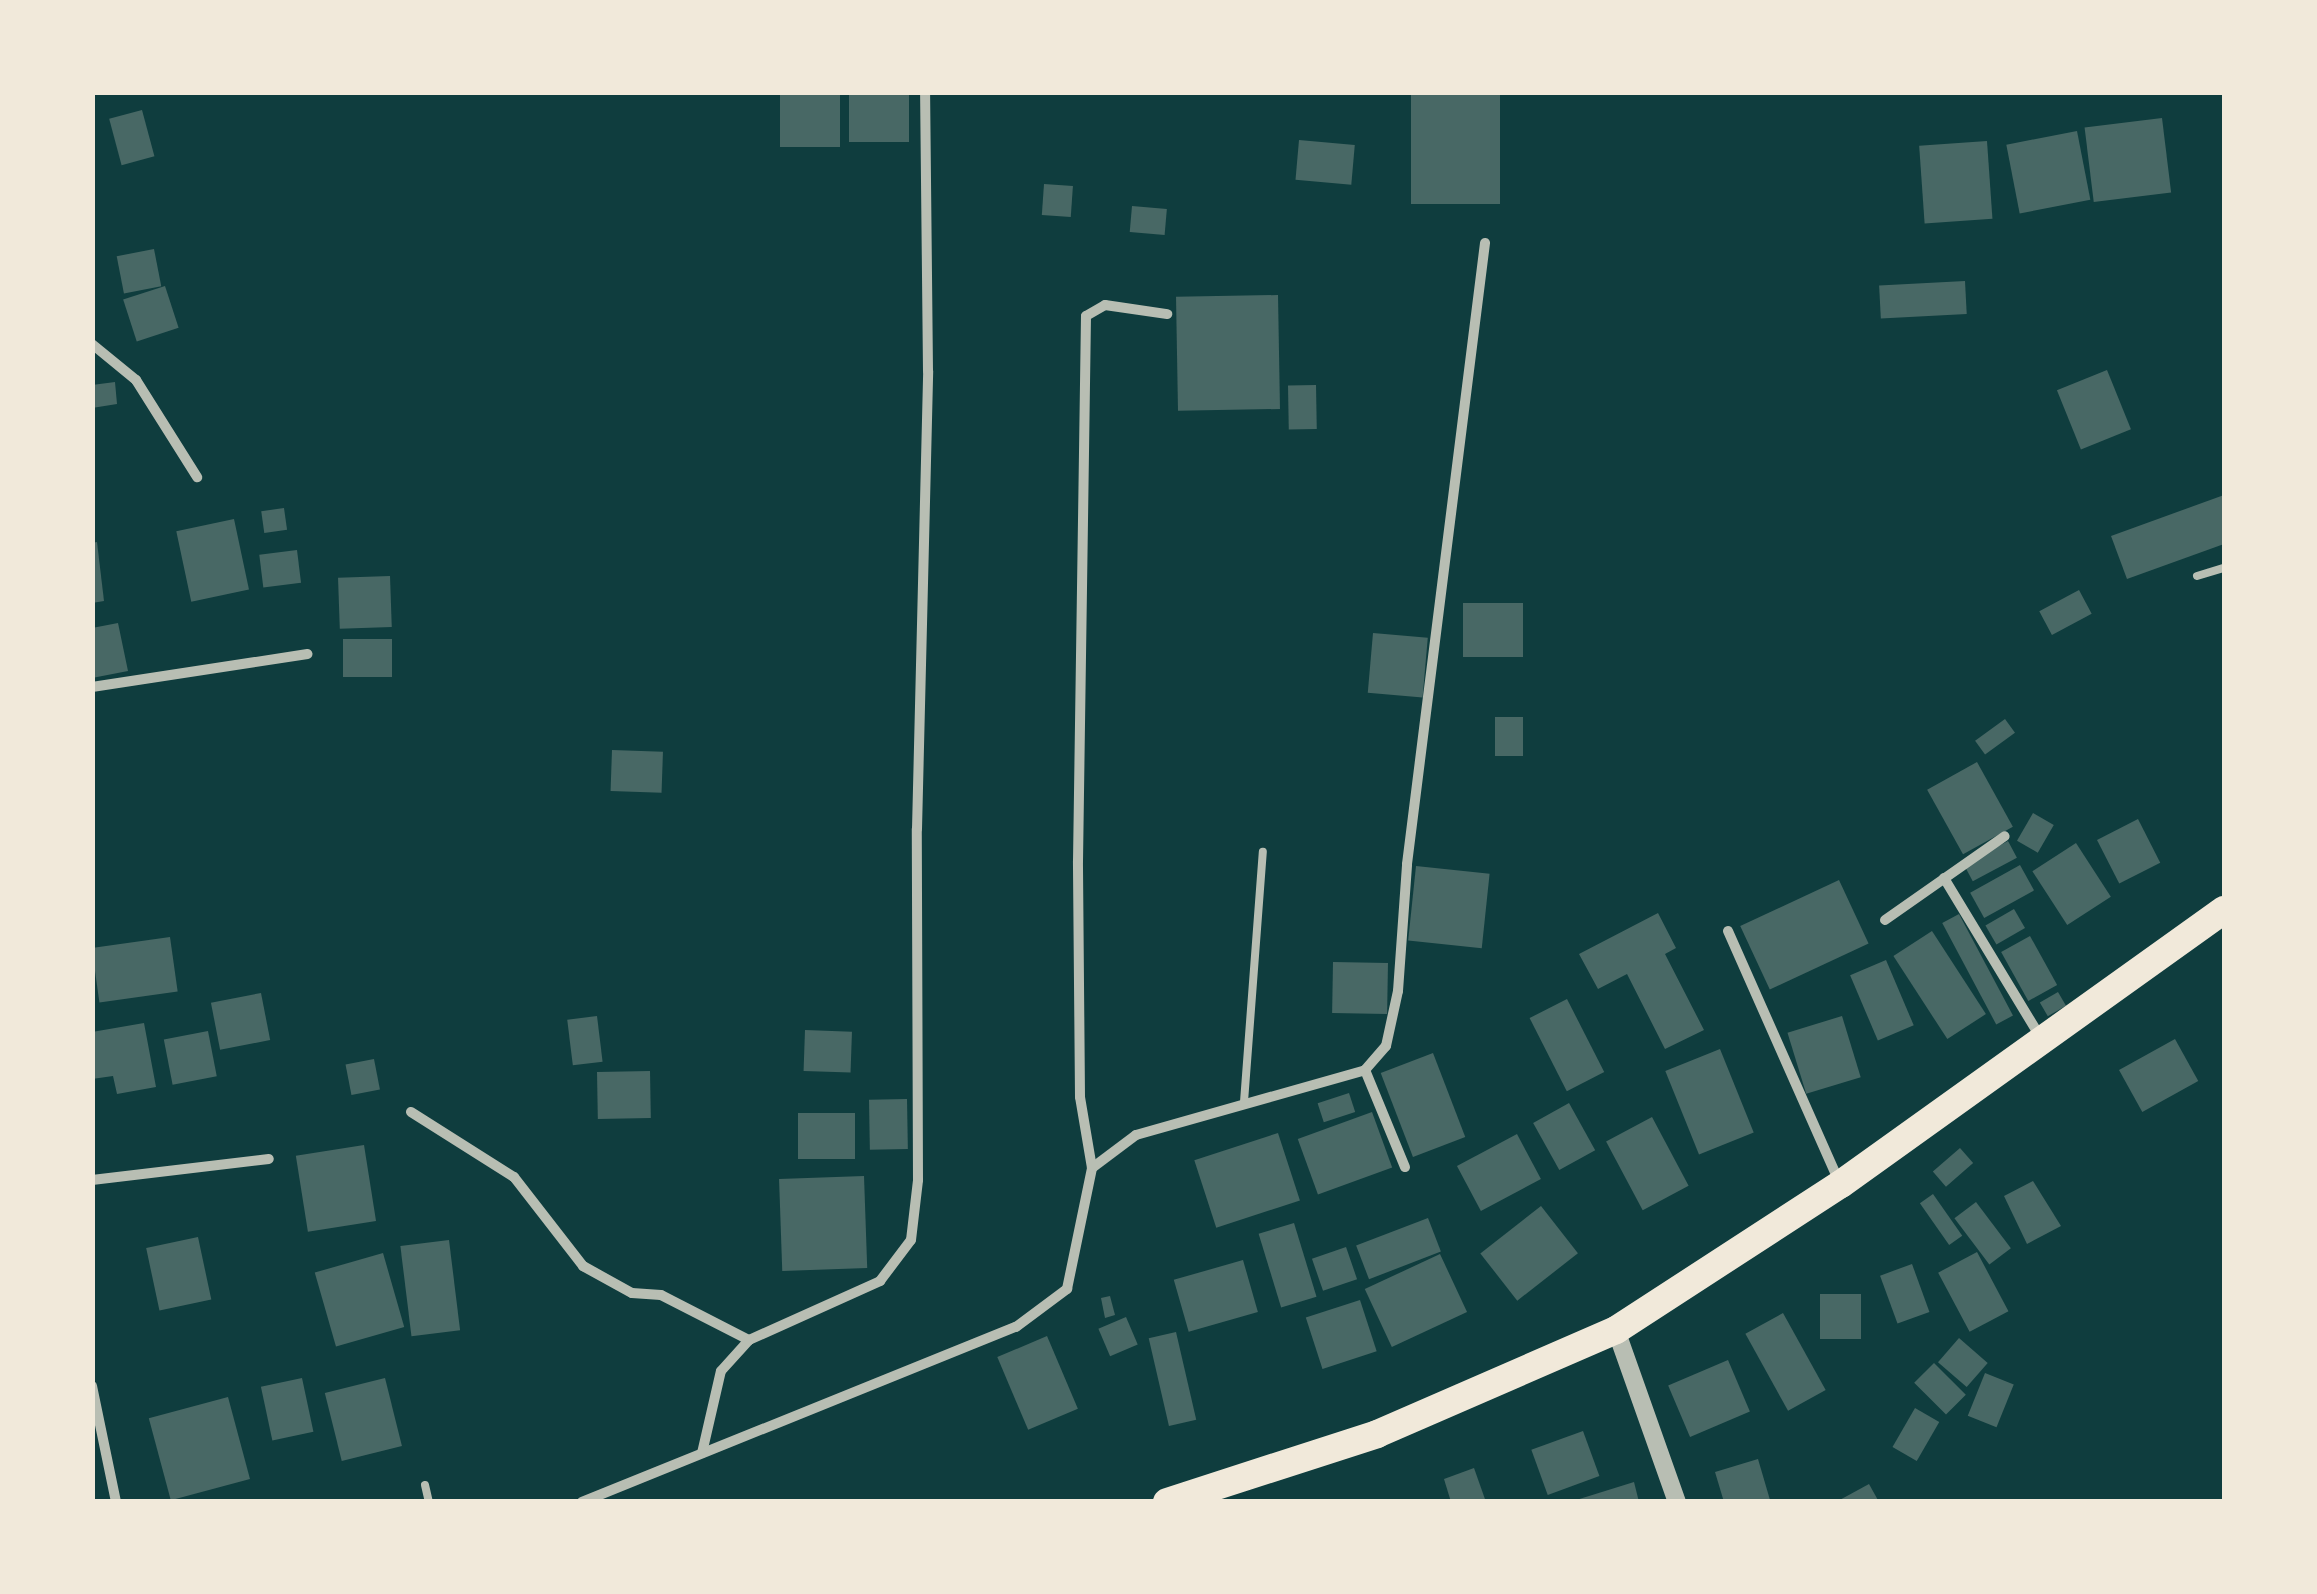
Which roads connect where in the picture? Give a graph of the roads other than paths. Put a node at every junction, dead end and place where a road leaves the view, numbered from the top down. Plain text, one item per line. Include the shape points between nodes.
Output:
1 (925, 92) edge
2 (1485, 244) dead end
3 (1167, 314) dead end
4 (92, 344) edge
5 (198, 477) dead end
6 (2224, 568) edge
7 (2197, 576) dead end
8 (308, 654) dead end
9 (92, 687) edge
10 (2005, 836) dead end
11 (1262, 852) dead end
12 (1944, 878) junction
13 (2224, 910) edge
14 (1885, 920) dead end
15 (1728, 931) dead end
16 (2042, 1040) junction
17 (1365, 1070) junction
18 (1244, 1102) junction
19 (411, 1112) dead end
20 (269, 1159) dead end
21 (1405, 1167) dead end
22 (1092, 1168) junction
23 (92, 1180) edge
24 (1841, 1184) junction
25 (1616, 1330) junction
26 (748, 1340) junction
27 (92, 1386) edge
28 (702, 1453) junction
29 (425, 1484) dead end
30 (116, 1502) edge
31 (429, 1502) edge
32 (582, 1502) edge
33 (1167, 1502) edge
34 (1677, 1502) edge

1 - 26 street via 928,371 917,828 918,1180 911,1240 880,1282
2 - 17 street via 1407,864 1398,990 1386,1046
3 - 22 street via 1105,305 1086,316 1078,861 1080,1097
4 - 5 street via 136,380
6 - 7 lane
8 - 9 street
10 - 12 street
11 - 18 lane
12 - 14 street
12 - 16 street
13 - 16 highway
15 - 24 street
16 - 24 highway
17 - 18 street
17 - 21 street
18 - 22 street via 1136,1134
19 - 26 street via 514,1177 583,1266 632,1293 661,1295 706,1315
20 - 23 street
22 - 28 street via 1067,1289 1016,1327
24 - 25 highway
25 - 33 highway via 1376,1434
25 - 34 street
26 - 28 street via 722,1370
27 - 30 street
28 - 32 street
29 - 31 lane

